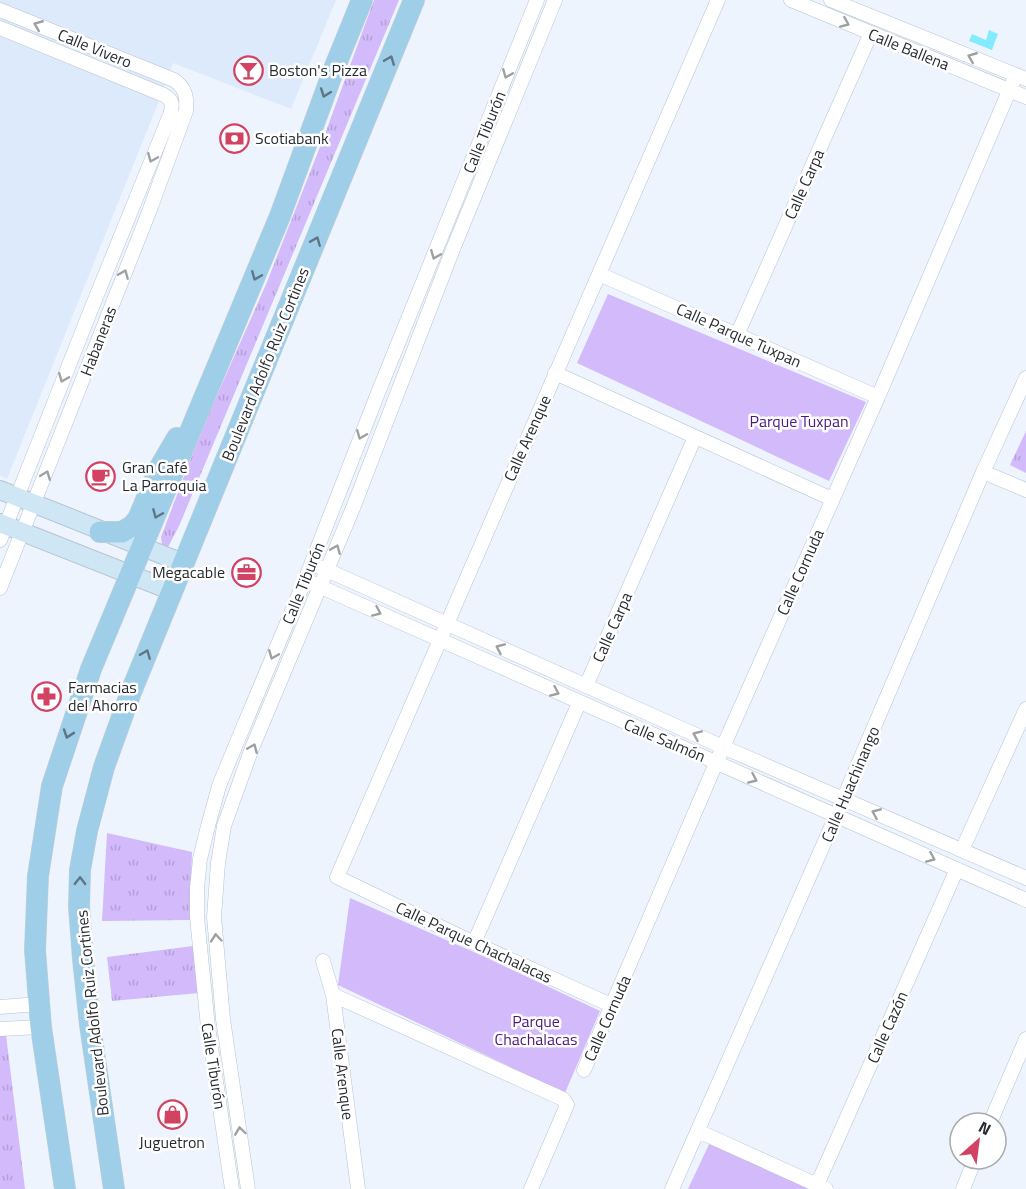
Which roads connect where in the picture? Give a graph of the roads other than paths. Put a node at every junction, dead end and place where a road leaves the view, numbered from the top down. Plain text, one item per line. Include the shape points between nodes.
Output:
1 (362, 0) edge
2 (414, 0) edge
3 (537, 0) edge
4 (555, 0) edge
5 (718, 0) edge
6 (791, 0) edge
7 (831, 0) edge
8 (0, 10) edge
9 (0, 28) edge
10 (871, 33) junction
11 (61, 34) junction
12 (519, 44) junction
13 (534, 50) junction
14 (55, 51) junction
15 (1021, 77) edge
16 (1010, 90) junction
17 (185, 92) joint
18 (1026, 97) edge
19 (172, 104) joint
20 (599, 274) junction
21 (737, 335) junction
22 (73, 353) junction
23 (90, 361) junction
24 (555, 373) junction
25 (214, 376) junction
26 (1026, 378) edge
27 (878, 397) junction
28 (695, 436) junction
29 (983, 471) junction
30 (1026, 490) edge
31 (9, 494) edge
32 (832, 499) junction
33 (35, 504) junction
34 (7, 530) edge
35 (100, 532) junction
36 (143, 548) junction
37 (311, 563) junction
38 (183, 564) junction
39 (327, 570) junction
40 (131, 576) junction
41 (304, 580) junction
42 (321, 586) junction
43 (0, 588) edge
44 (172, 591) junction
45 (446, 624) junction
46 (439, 640) junction
47 (586, 686) junction
48 (579, 703) junction
49 (1026, 709) edge
50 (723, 747) junction
51 (717, 762) junction
52 (843, 799) junction
53 (836, 816) junction
54 (962, 850) junction
55 (957, 869) junction
56 (337, 877) joint
57 (1026, 878) edge
58 (1026, 900) edge
59 (474, 943) junction
60 (323, 961) dead end
61 (333, 995) junction
62 (39, 1004) junction
63 (613, 1006) junction
64 (0, 1007) edge
65 (41, 1027) junction
66 (0, 1029) edge
67 (1026, 1039) edge
68 (584, 1070) dead end
69 (995, 1111) edge
70 (698, 1131) junction
71 (970, 1171) edge
72 (821, 1187) edge
73 (65, 1189) edge
74 (114, 1189) edge
75 (232, 1189) edge
76 (248, 1189) edge
77 (358, 1189) edge
78 (531, 1189) edge
79 (672, 1189) edge
80 (963, 1189) edge

1 -> 25 main road
38 -> 2 main road, Boulevard Adolfo Ruiz Cortines
3 - 12 street, Calle Tiburón
4 - 13 street, Calle Tiburón
5 - 20 street, Calle Arenque
6 -> 10 street, Calle Ballena
15 -> 7 street, Calle Ballena
11 -> 8 street, Calle Vivero
9 - 14 street, Calle Vivero
10 - 16 street, Calle Ballena
10 - 21 street, Calle Carpa
11 - 14 street
11 - 17 street, Calle Vivero via 174,80
12 - 13 street
12 -> 37 street, Calle Tiburón
39 -> 13 street, Calle Tiburón
14 - 19 street, Calle Vivero via 164,94
15 - 16 street, Calle Cornuda
16 - 18 street, Calle Ballena
16 - 27 street, Calle Cornuda
23 -> 17 street, Habaneras via 186,111
19 -> 22 street, Habaneras
20 - 21 street, Calle Parque Tuxpan
20 - 24 street, Calle Arenque
21 - 27 street, Calle Parque Tuxpan
22 - 23 street
22 -> 31 street, Habaneras
33 -> 23 street, Habaneras
24 - 28 street
24 - 45 street, Calle Arenque
25 - 35 main road via 160,467 138,519 122,532
25 -> 36 main road
26 - 29 street, Calle Huachinango
27 - 32 street, Calle Cornuda
28 - 32 street
28 - 47 street, Calle Carpa
29 - 30 street
29 - 52 street, Calle Huachinango
31 - 33 street
31 - 34 street, Habaneras
32 - 50 street, Calle Cornuda
33 - 34 street, Habaneras
33 - 35 street
34 - 40 street
34 - 43 street, Habaneras
35 - 36 street
36 - 38 street
36 - 40 main road
37 - 39 street, Calle Salmón
37 - 41 street, Calle Tiburón
38 - 44 main road, Boulevard Adolfo Ruiz Cortines
39 - 42 street, Calle Tiburón
39 - 45 street, Calle Salmón
40 - 44 street
40 -> 62 main road via 91,669 52,786 35,913
41 - 42 street, Calle Salmón
41 -> 75 street, Calle Tiburón via 219,786 200,859 197,917
42 -> 46 street, Calle Salmón
76 -> 42 street, Calle Tiburón via 223,1019 214,917 218,863 224,826 236,793
74 -> 44 main road, Boulevard Adolfo Ruiz Cortines via 90,1025 79,907 80,870 104,767
45 - 46 street, Calle Arenque
47 -> 45 street, Calle Salmón
46 -> 48 street, Calle Salmón
46 - 56 street, Calle Arenque
50 -> 47 street, Calle Salmón
48 - 51 street, Calle Salmón
48 - 59 street
49 - 54 street
50 - 51 street, Calle Cornuda
50 - 52 street, Calle Salmón
51 -> 53 street, Calle Salmón
51 - 63 street, Calle Cornuda
52 - 53 street, Calle Huachinango
54 -> 52 street, Calle Salmón
53 -> 55 street, Calle Salmón
53 - 70 street, Calle Huachinango
54 - 57 street, Calle Salmón
55 - 58 street, Calle Salmón
55 - 72 street, Calle Cazón
56 - 59 street, Calle Parque Chachalacas
59 - 63 street, Calle Parque Chachalacas
60 - 61 street, Calle Arenque
61 - 77 street, Calle Arenque
61 - 78 street via 567,1102
62 - 64 street
62 - 65 main road
63 - 68 street, Calle Cornuda
65 - 66 street
65 - 73 main road
67 - 69 street
70 - 72 street
70 - 79 street, Calle Huachinango
71 - 80 street

